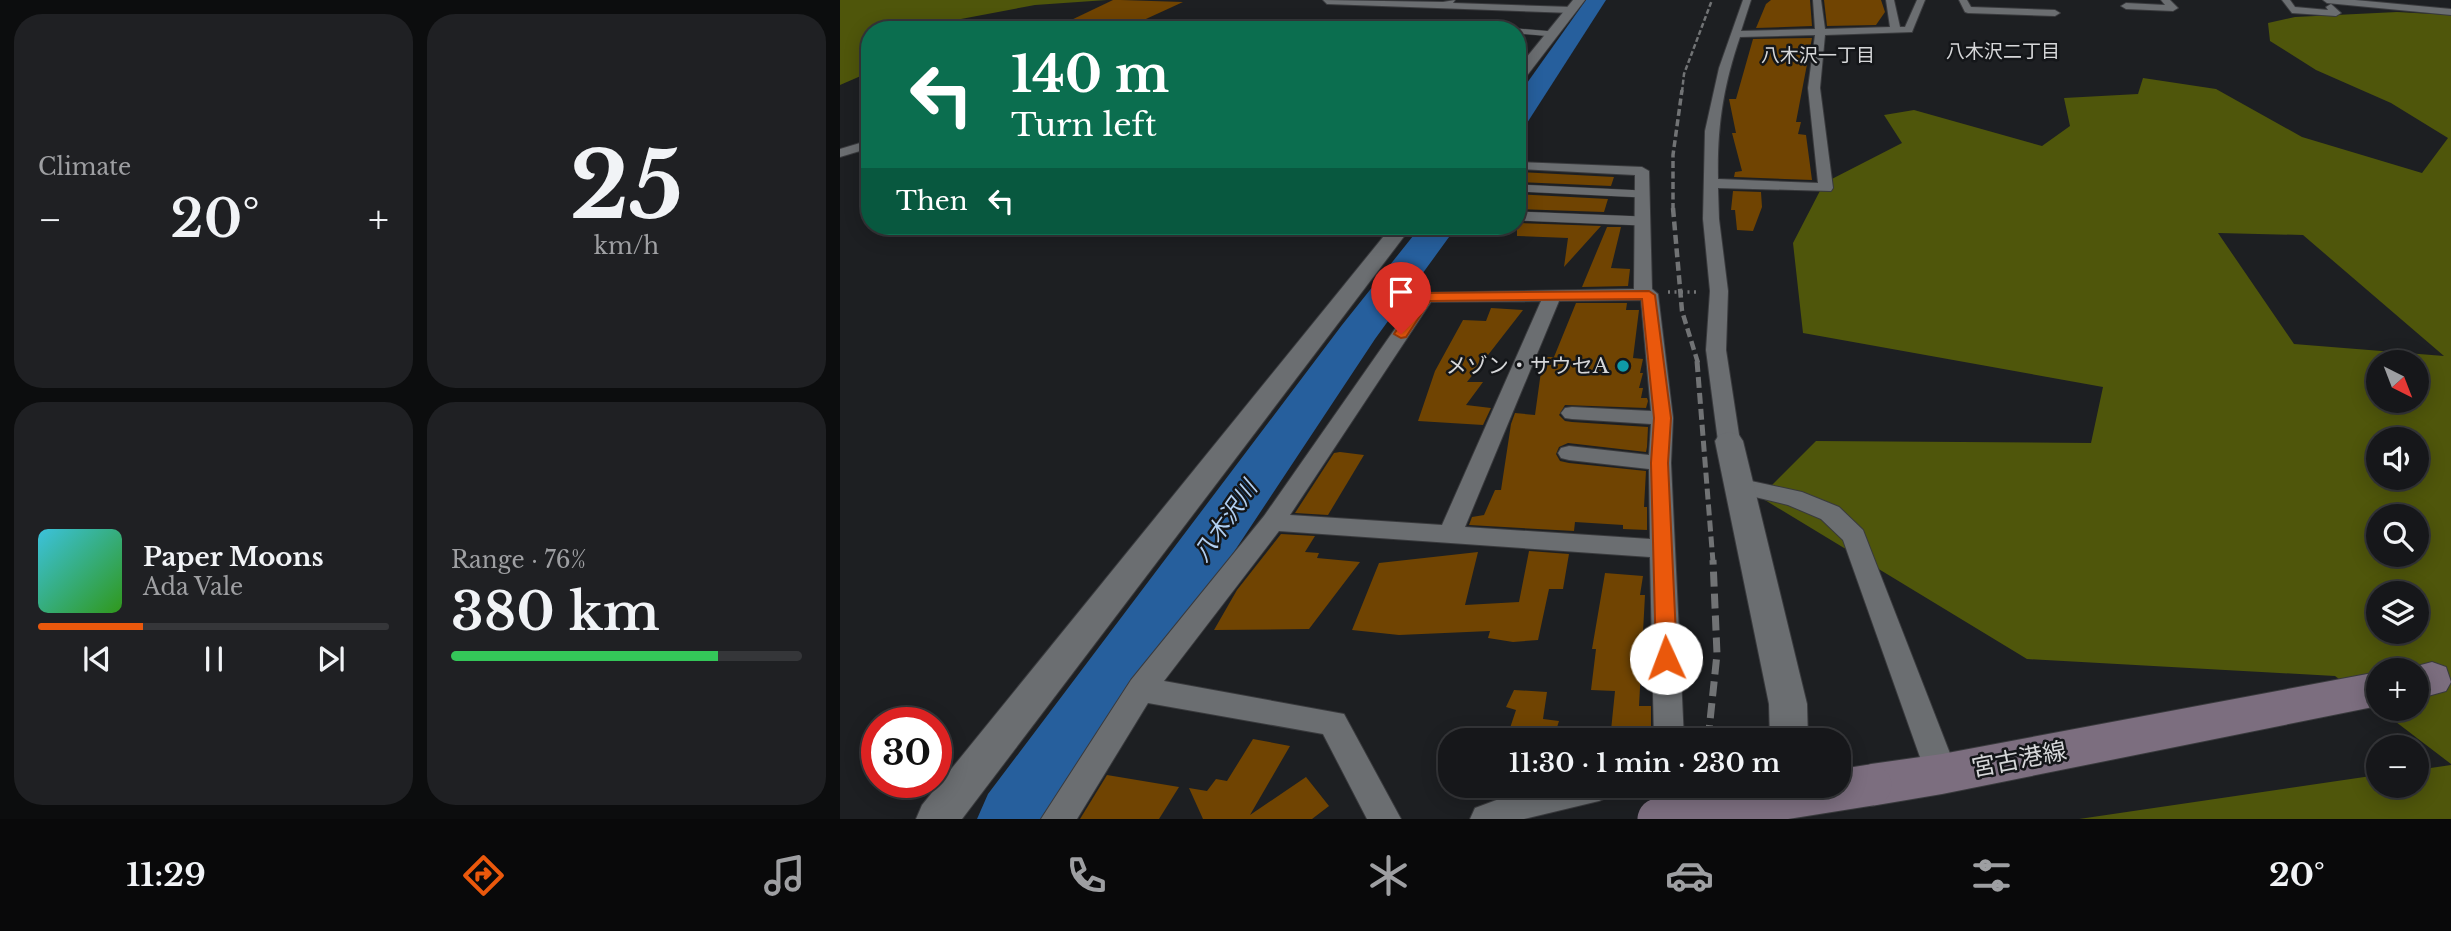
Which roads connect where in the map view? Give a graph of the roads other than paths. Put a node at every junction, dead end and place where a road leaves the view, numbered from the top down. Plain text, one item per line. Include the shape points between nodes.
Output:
1 (1746, 0) edge
2 (1817, 0) edge
3 (1890, 0) edge
4 (1921, 0) edge
5 (1963, 0) edge
6 (2042, 0) edge
7 (2165, 0) edge
8 (2286, 0) edge
9 (2326, 0) edge
10 (1327, 1) edge
11 (1393, 2) edge
12 (1448, 2) edge
13 (1575, 5) edge
14 (2126, 6) dead end
15 (2399, 7) junction
16 (2451, 12) edge
17 (2451, 19) edge
18 (1896, 31) junction
19 (1526, 32) edge
20 (1820, 32) junction
21 (1552, 34) junction
22 (1736, 34) junction
23 (1526, 67) edge
24 (861, 147) edge
25 (840, 153) edge
26 (1526, 165) edge
27 (1711, 183) junction
28 (1526, 188) edge
29 (1642, 194) junction
30 (1526, 216) edge
31 (1642, 221) junction
32 (1395, 235) edge
33 (1646, 295) junction
34 (1552, 296) junction
35 (1572, 413) dead end
36 (1662, 418) junction
37 (1729, 441) joint
38 (1569, 453) dead end
39 (1660, 463) junction
40 (1742, 487) junction
41 (1273, 522) junction
42 (1450, 534) junction
43 (1663, 549) junction
44 (1141, 689) junction
45 (2366, 691) edge
46 (1669, 728) edge
47 (1789, 728) edge
48 (1942, 774) junction
49 (1547, 798) edge
50 (1672, 798) edge
51 (1789, 798) edge
52 (937, 819) edge
53 (1058, 819) edge
54 (1384, 819) edge
55 (1487, 819) edge
56 (1658, 819) edge
57 (1673, 819) edge
58 (1790, 819) edge

1 - 22 street
2 - 20 street
3 - 18 street
4 - 18 street via 1909,30
5 - 6 street via 1968,10 2059,16
7 - 14 street via 2173,8
8 - 9 street via 2292,10 2336,13
9 - 15 street
10 - 11 street
11 - 12 street
12 - 13 street
13 - 21 street
15 - 16 street
15 - 17 street via 2405,15
18 - 20 street
19 - 21 lane
20 - 22 street
20 - 27 street via 1814,88 1826,188
21 - 23 street
22 - 27 street via 1711,131
24 - 25 street
26 - 29 street via 1642,171
27 - 37 street via 1719,291 1716,350
28 - 29 lane
29 - 31 street
30 - 31 lane
31 - 33 street
32 - 52 street
33 - 34 street
33 - 36 street
34 - 41 street via 1426,297
34 - 42 street
35 - 36 street
36 - 39 street
37 - 40 street
38 - 39 street
39 - 43 street
40 - 47 street via 1788,704
40 - 48 street via 1794,498 1830,513 1854,536
41 - 42 street
41 - 44 street
42 - 43 street
43 - 46 street
44 - 53 street
44 - 54 street via 1333,723
45 - 48 main road, 宮古港線
48 - 56 main road, 宮古港線, bridge
49 - 55 street
50 - 57 street
51 - 58 street

